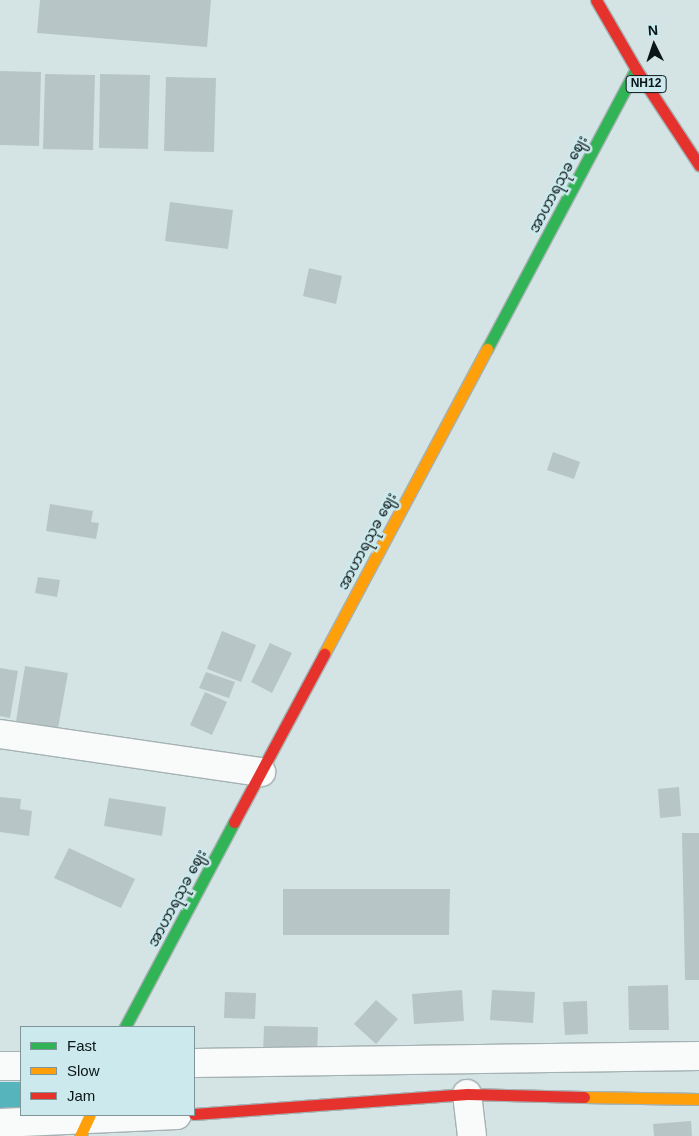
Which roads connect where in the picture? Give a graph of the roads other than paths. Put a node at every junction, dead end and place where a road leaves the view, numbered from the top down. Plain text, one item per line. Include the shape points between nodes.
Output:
1 (596, 0) edge
2 (636, 69) junction
3 (699, 165) edge
4 (0, 734) edge
5 (261, 772) junction
6 (126, 1026) edge
7 (699, 1056) edge
8 (195, 1063) edge
9 (0, 1066) edge
10 (20, 1066) edge
11 (467, 1094) junction
12 (699, 1099) edge
13 (195, 1114) edge
14 (167, 1116) edge
15 (0, 1123) edge
16 (86, 1124) edge
17 (472, 1136) edge

1 - 2 main road, NH12
2 - 3 main road, NH12
2 - 5 main road, အာဟာရသုခ ဈေး
4 - 5 street
5 - 6 main road, အာဟာရသုခ ဈေး
7 - 8 street
9 - 10 street
11 - 12 main road
11 - 13 main road
11 - 17 street
14 - 16 street
15 - 16 street

